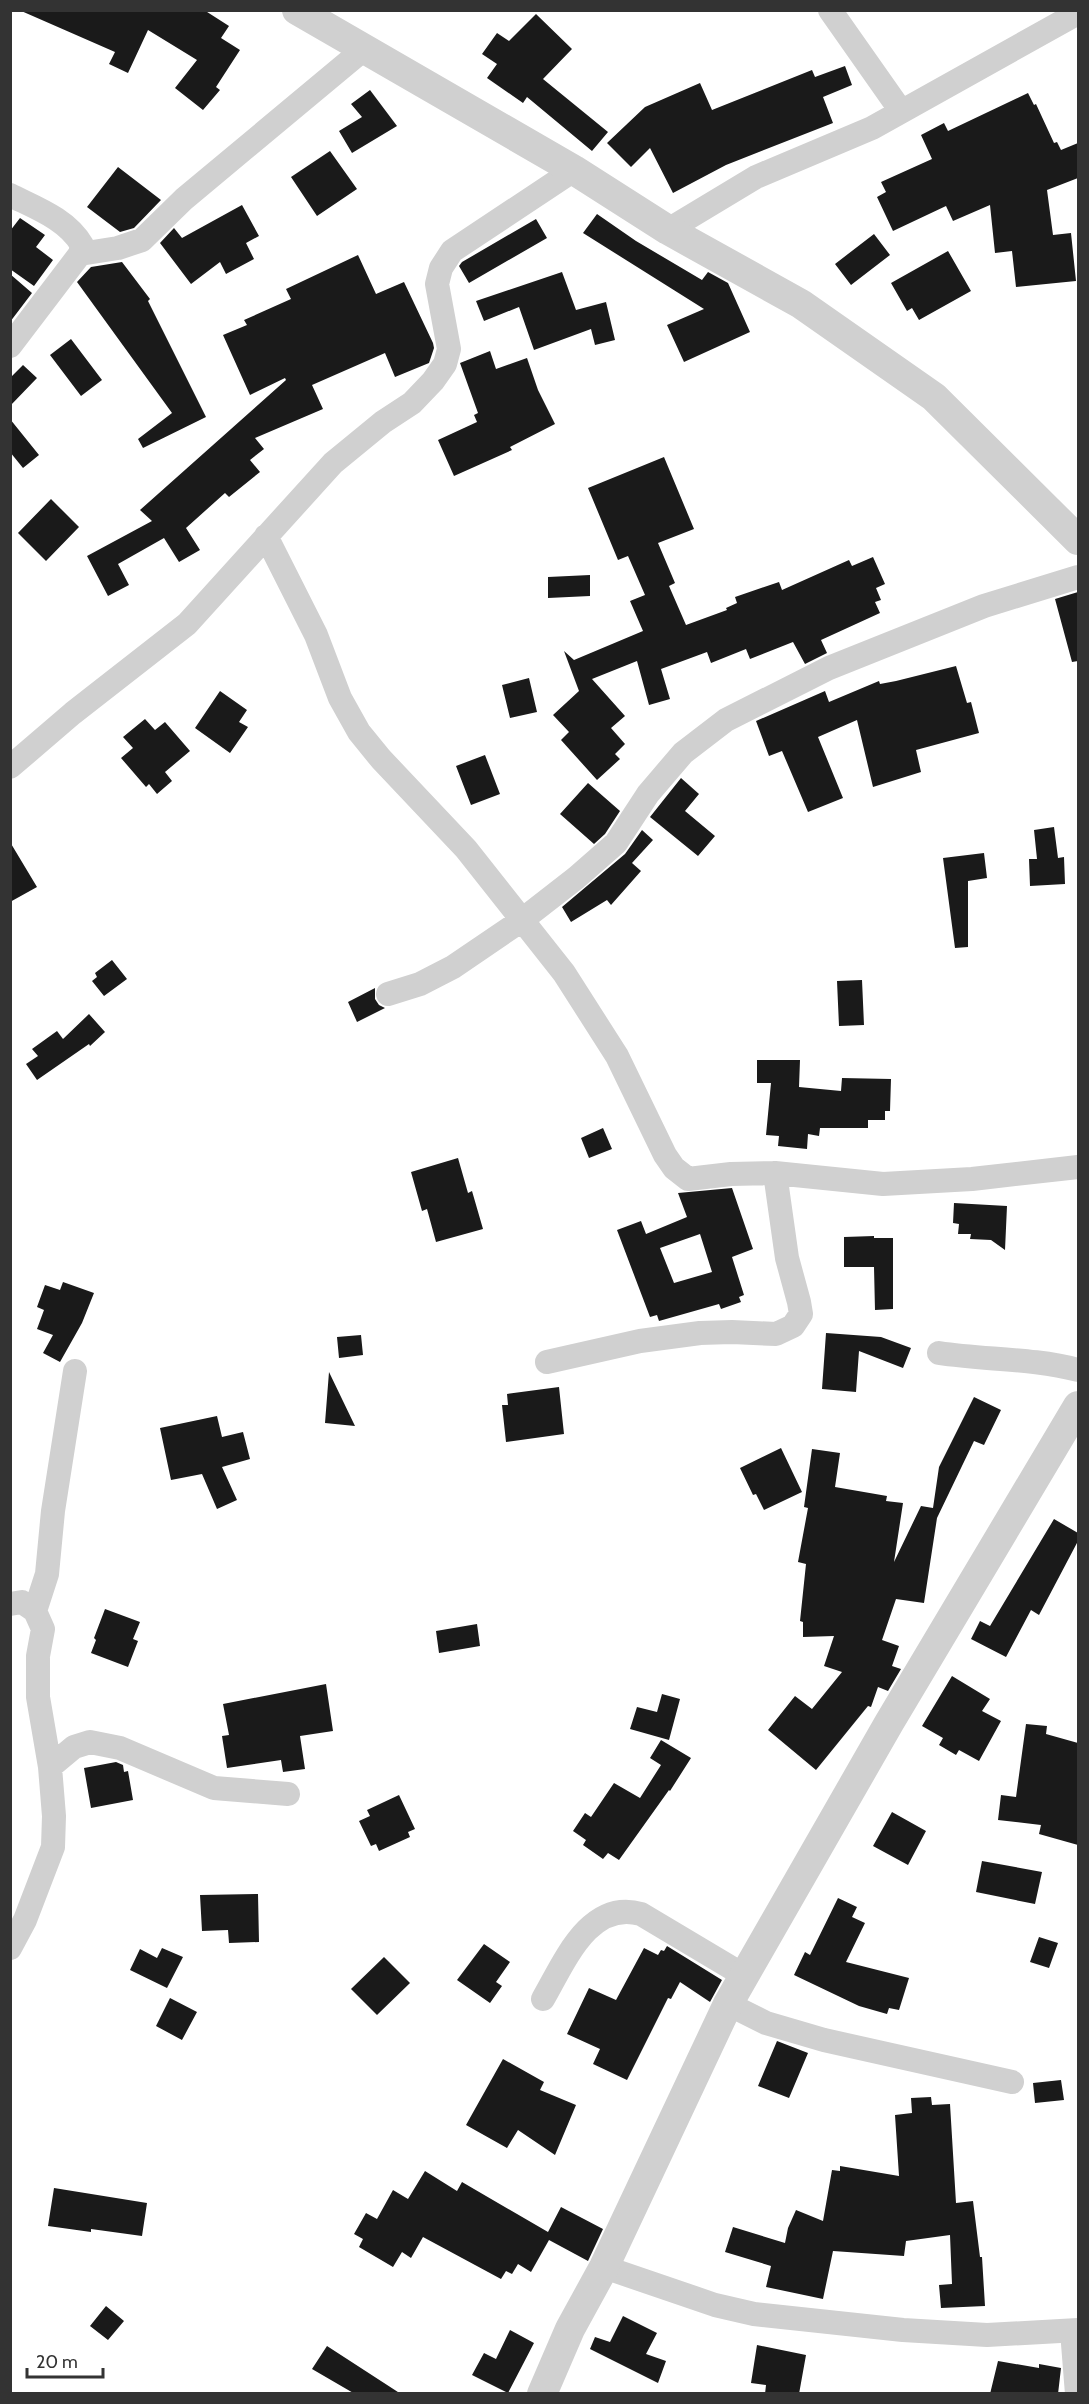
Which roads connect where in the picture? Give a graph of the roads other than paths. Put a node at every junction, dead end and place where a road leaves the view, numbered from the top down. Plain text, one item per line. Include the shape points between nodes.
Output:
1 (297, 10) edge
2 (830, 10) edge
3 (1078, 13) edge
4 (364, 49) junction
5 (901, 111) junction
6 (574, 170) junction
7 (10, 195) edge
8 (668, 230) junction
9 (80, 254) junction
10 (10, 346) edge
11 (266, 536) junction
12 (1078, 540) edge
13 (1078, 577) edge
14 (10, 767) edge
15 (522, 920) junction
16 (388, 994) dead end
17 (1078, 1167) edge
18 (775, 1173) junction
19 (939, 1353) dead end
20 (547, 1362) dead end
21 (1078, 1370) edge
22 (75, 1371) dead end
23 (1078, 1406) edge
24 (10, 1604) edge
25 (34, 1611) junction
26 (50, 1767) junction
27 (288, 1794) dead end
28 (10, 1948) edge
29 (745, 1976) junction
30 (543, 1999) dead end
31 (728, 2004) junction
32 (1012, 2082) dead end
33 (604, 2267) junction
34 (1075, 2331) edge
35 (542, 2394) edge
36 (1077, 2394) edge

1 - 4 street
2 - 5 street
3 - 5 street
4 - 6 street
4 - 9 street via 184,199 142,240
5 - 8 street via 872,128 756,177
6 - 8 street
6 - 11 street via 452,251 437,284 449,349 446,364 412,403 333,463
7 - 9 street via 56,218 78,237 82,244
8 - 12 street via 801,304 934,397
9 - 10 street
11 - 14 street via 187,624
11 - 15 street via 316,634 340,698 359,732 466,849
13 - 15 street via 984,606 829,668 726,720 683,753 648,794 616,843
15 - 16 street via 453,967 420,984
15 - 18 street via 564,973 617,1056 674,1168 688,1179
17 - 18 street via 883,1184
18 - 20 street via 787,1258 800,1302 801,1314 793,1326 776,1334 711,1333 640,1341
19 - 21 street via 1048,1363
22 - 25 street via 47,1574
23 - 29 street
24 - 25 street via 22,1602
25 - 26 street via 43,1629 38,1656 38,1697
26 - 27 street via 74,1747 90,1742 120,1748 214,1788
26 - 28 street via 53,1847
29 - 30 street via 628,1910 607,1914 579,1938
29 - 31 street
31 - 32 street via 766,2023 824,2040
31 - 33 street
33 - 34 street via 715,2305 754,2314 987,2335
33 - 35 street via 570,2329
34 - 36 street

